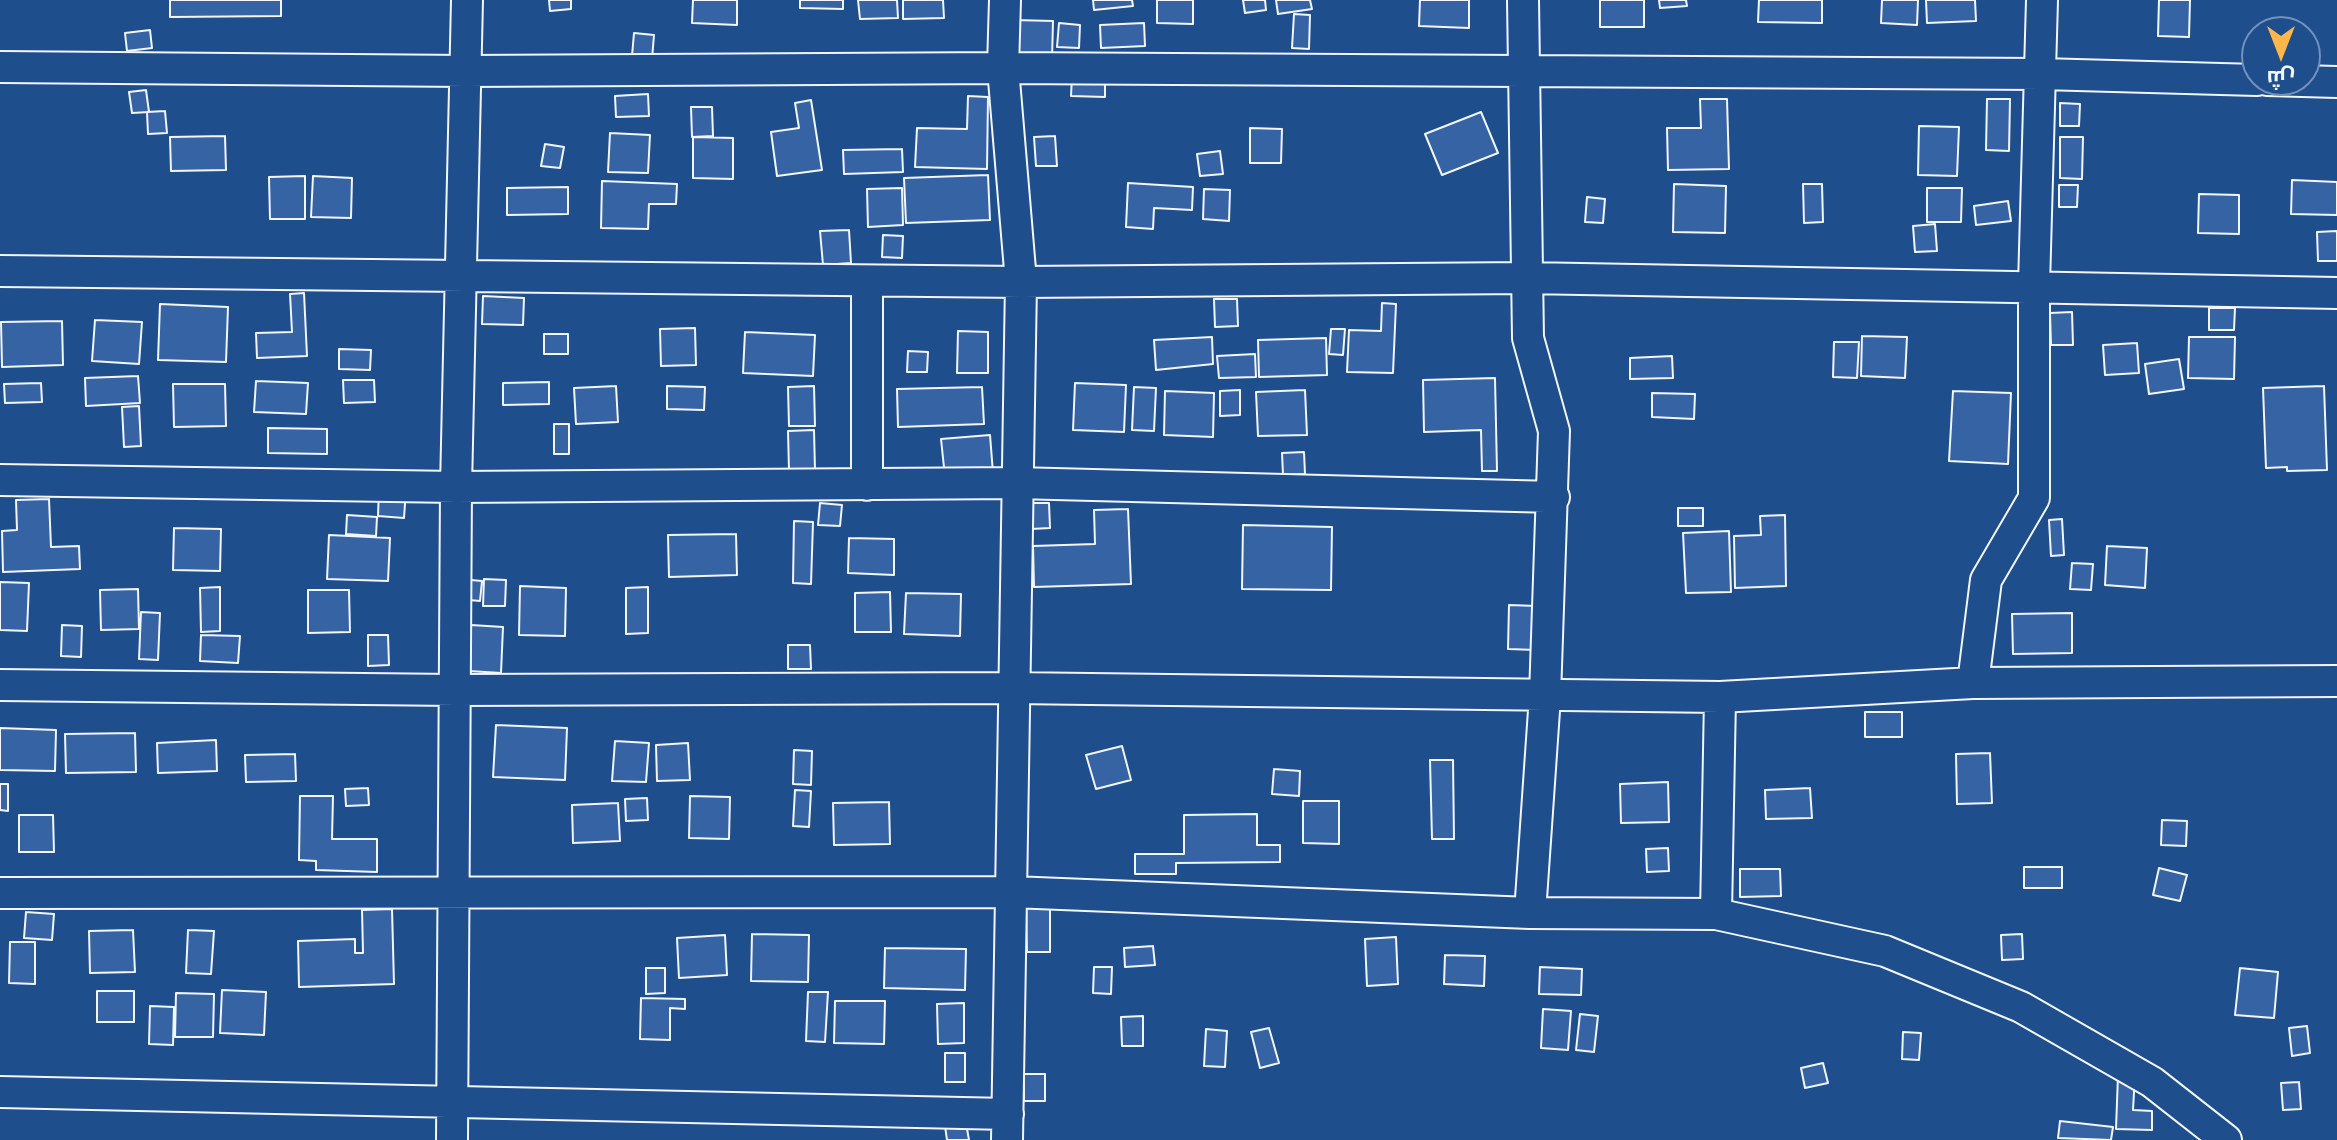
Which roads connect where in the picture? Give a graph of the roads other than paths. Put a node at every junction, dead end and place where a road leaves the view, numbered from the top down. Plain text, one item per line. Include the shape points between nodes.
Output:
1 (467, 0) edge
2 (1005, 0) edge
3 (1523, 0) edge
4 (2042, 0) edge
5 (0, 67) edge
6 (1003, 68) junction
7 (466, 71) junction
8 (1524, 72) junction
9 (2041, 74) junction
10 (2241, 80) edge
11 (0, 271) edge
12 (462, 277) junction
13 (1527, 278) junction
14 (867, 281) junction
15 (1021, 282) junction
16 (2034, 285) junction
17 (2337, 293) edge
18 (0, 480) edge
19 (1016, 483) junction
20 (867, 485) junction
21 (456, 487) junction
22 (1554, 497) junction
23 (2337, 681) edge
24 (1973, 683) junction
25 (0, 685) edge
26 (1012, 688) junction
27 (455, 690) junction
28 (1545, 696) junction
29 (1720, 697) junction
30 (1012, 892) junction
31 (0, 893) edge
32 (456, 895) junction
33 (1530, 913) junction
34 (1716, 914) junction
35 (0, 1092) edge
36 (453, 1104) junction
37 (1008, 1127) edge
38 (452, 1140) edge
39 (2226, 1140) edge

1 - 7 street
2 - 6 street
3 - 8 street
4 - 9 street
5 - 7 street
6 - 7 street
6 - 8 street
6 - 15 street
7 - 12 street
8 - 9 street
8 - 13 street
9 - 10 street
9 - 16 street
11 - 12 street
12 - 14 street
12 - 21 street
13 - 15 street
13 - 16 street
13 - 22 street via 1528,338 1554,431
14 - 15 street
14 - 20 street
15 - 19 street
16 - 17 street
16 - 24 street via 2034,498 1986,580
18 - 21 street
19 - 20 street
19 - 22 street
19 - 26 street
20 - 21 street
21 - 27 street
22 - 28 street
23 - 24 street
24 - 29 street
25 - 27 street
26 - 27 street
26 - 28 street
26 - 30 street
27 - 32 street
28 - 29 street
28 - 33 street
29 - 34 street
30 - 32 street
30 - 33 street
30 - 37 street
31 - 32 street
32 - 36 street
33 - 34 street
34 - 39 street via 1885,951 2021,1007 2152,1082
35 - 36 street
36 - 37 street
36 - 38 street

